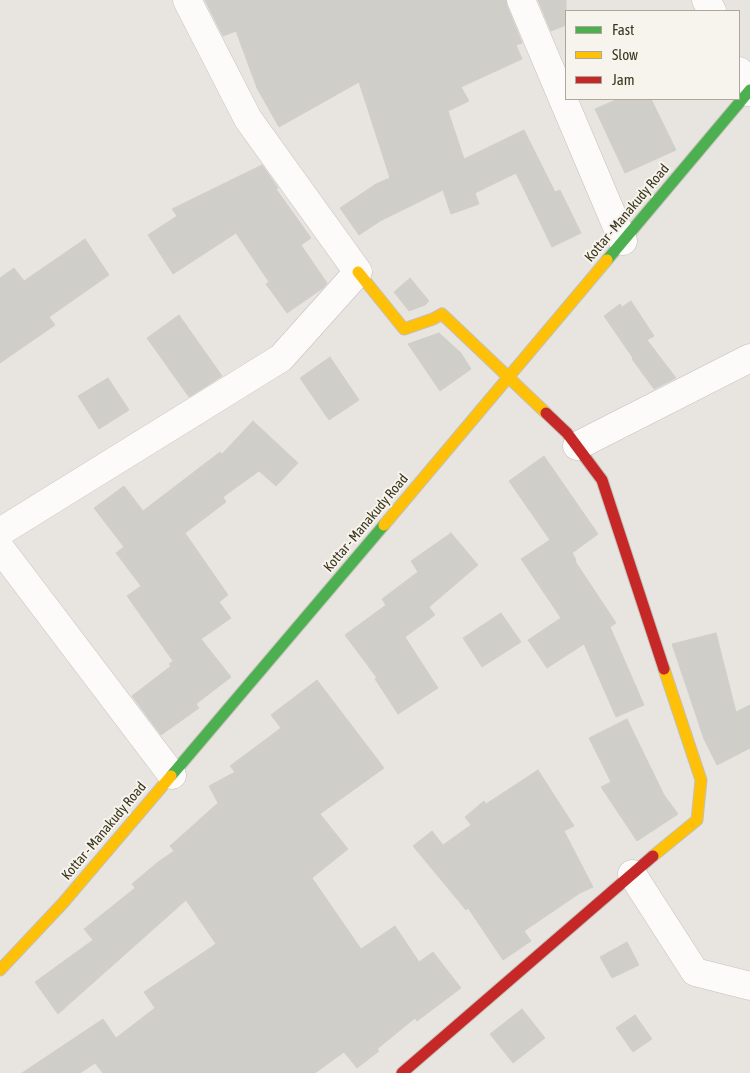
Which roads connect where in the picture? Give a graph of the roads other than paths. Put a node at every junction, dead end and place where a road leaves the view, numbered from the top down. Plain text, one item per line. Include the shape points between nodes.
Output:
1 (187, 0) edge
2 (521, 0) edge
3 (733, 100) edge
4 (623, 241) junction
5 (358, 272) junction
6 (750, 358) edge
7 (509, 377) junction
8 (577, 446) junction
9 (0, 532) edge
10 (0, 548) edge
11 (172, 775) junction
12 (632, 874) junction
13 (0, 970) edge
14 (750, 986) edge
15 (402, 1073) edge

1 - 5 street via 248,119
2 - 4 street
3 - 4 main road, Kottar - Manakudy Road
4 - 7 main road, Kottar - Manakudy Road
5 - 7 main road via 404,330 442,314
5 - 9 street via 280,358
6 - 8 street
7 - 8 main road via 567,432
7 - 11 main road, Kottar - Manakudy Road
8 - 12 main road via 602,480 701,780 697,820
10 - 11 street
11 - 13 main road, Kottar - Manakudy Road via 63,903
12 - 14 street via 695,972
12 - 15 main road

